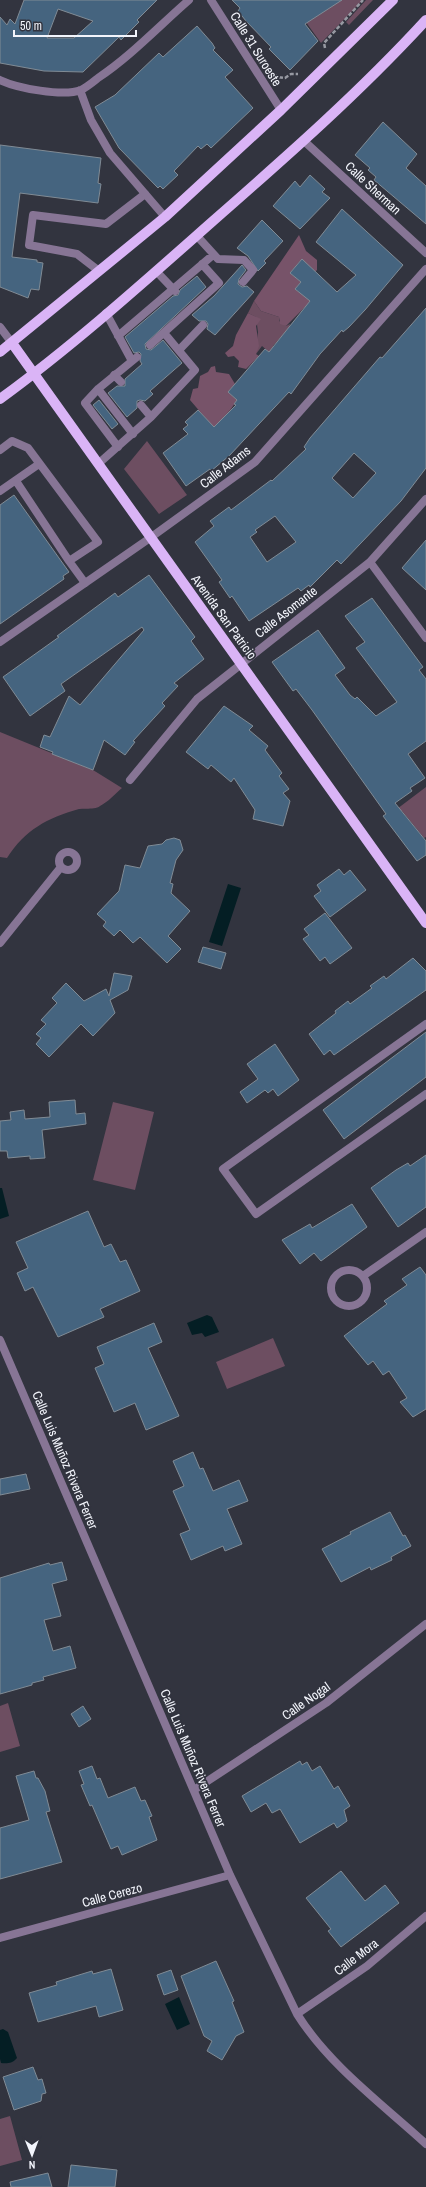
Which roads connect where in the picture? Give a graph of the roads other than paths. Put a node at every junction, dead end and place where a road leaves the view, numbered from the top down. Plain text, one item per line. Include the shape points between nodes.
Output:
1 (188, 0) edge
2 (211, 0) edge
3 (393, 0) edge
4 (426, 20) edge
5 (0, 80) edge
6 (80, 90) junction
7 (281, 110) junction
8 (304, 141) junction
9 (145, 194) junction
10 (165, 217) junction
11 (197, 236) junction
12 (426, 253) edge
13 (213, 255) junction
14 (202, 264) junction
15 (426, 269) edge
16 (99, 271) junction
17 (156, 271) junction
18 (243, 282) dead end
19 (174, 290) junction
20 (106, 313) junction
21 (203, 325) dead end
22 (0, 327) edge
23 (165, 334) junction
24 (118, 336) junction
25 (153, 340) dead end
26 (12, 343) junction
27 (180, 349) junction
28 (0, 352) edge
29 (34, 373) junction
30 (114, 375) junction
31 (121, 382) dead end
32 (98, 389) junction
33 (0, 399) edge
34 (141, 405) dead end
35 (151, 417) junction
36 (133, 434) junction
37 (118, 447) junction
38 (0, 450) edge
39 (39, 464) junction
40 (98, 464) junction
41 (16, 481) junction
42 (0, 491) edge
43 (426, 499) edge
44 (150, 538) junction
45 (70, 561) junction
46 (370, 562) junction
47 (85, 583) junction
48 (426, 638) edge
49 (0, 642) edge
50 (240, 662) junction
51 (130, 780) dead end
52 (61, 868) dead end
53 (426, 923) edge
54 (0, 943) edge
55 (426, 1024) edge
56 (426, 1094) edge
57 (426, 1232) edge
58 (363, 1276) junction
59 (0, 1340) edge
60 (426, 1624) edge
61 (194, 1790) junction
62 (230, 1875) junction
63 (426, 1916) edge
64 (0, 1938) edge
65 (296, 2014) junction
66 (426, 2144) edge

1 - 6 street via 115,67
2 - 7 street, Calle 31 Suroeste
3 - 7 main road
4 - 8 main road
5 - 6 street via 32,90
6 - 9 street via 91,120 110,153
7 - 10 main road
8 - 11 main road
8 - 12 street, Calle Sherman
9 - 10 street
9 - 16 street via 106,224 33,215 29,245 77,254
10 - 16 main road
11 - 13 street
11 - 17 main road
13 - 14 street
13 - 18 street via 218,259 244,260 253,270
14 - 19 street
14 - 23 street via 219,283 172,323
15 - 44 street, Calle Adams via 254,462
16 - 26 main road
17 - 19 street
17 - 20 main road
19 - 24 street
20 - 24 street
20 - 29 main road
21 - 27 street
22 - 26 street, Avenida San Patricio
23 - 25 street
23 - 27 street
24 - 30 street via 134,359
26 - 28 main road
26 - 29 main road, Avenida San Patricio
27 - 35 street via 195,370
29 - 33 main road
29 - 40 main road, Avenida San Patricio
30 - 31 street
30 - 32 street
32 - 36 street
32 - 37 street via 85,403
34 - 35 street
35 - 36 street
36 - 37 street
37 - 40 street
38 - 39 street via 12,441 28,448
39 - 41 street
39 - 45 street via 98,542
40 - 44 main road, Avenida San Patricio
41 - 42 street
41 - 45 street
43 - 46 street, Calle Asomante
44 - 47 street, Calle Adams
44 - 50 main road, Avenida San Patricio
45 - 47 street
46 - 48 street
46 - 50 street, Calle Asomante
47 - 49 street, Calle Adams
50 - 51 street, Calle Asomante via 197,699
50 - 53 main road, Avenida San Patricio
52 - 54 street
55 - 56 street via 223,1169 256,1214
57 - 58 street
58 - 58 street via 353,1270 337,1274 330,1290 336,1301 347,1306 359,1304 364,1300 368,1288
59 - 61 street, Calle Luis Muñoz Rivera Ferrer
60 - 61 street, Calle Nogal via 326,1703
61 - 62 street, Calle Luis Muñoz Rivera Ferrer
62 - 64 street, Calle Cerezo
62 - 65 street, Calle Luis Muñoz Rivera Ferrer
63 - 65 street, Calle Mora via 368,1966
65 - 66 street, Calle Luis Muñoz Rivera Ferrer via 310,2035 331,2058

